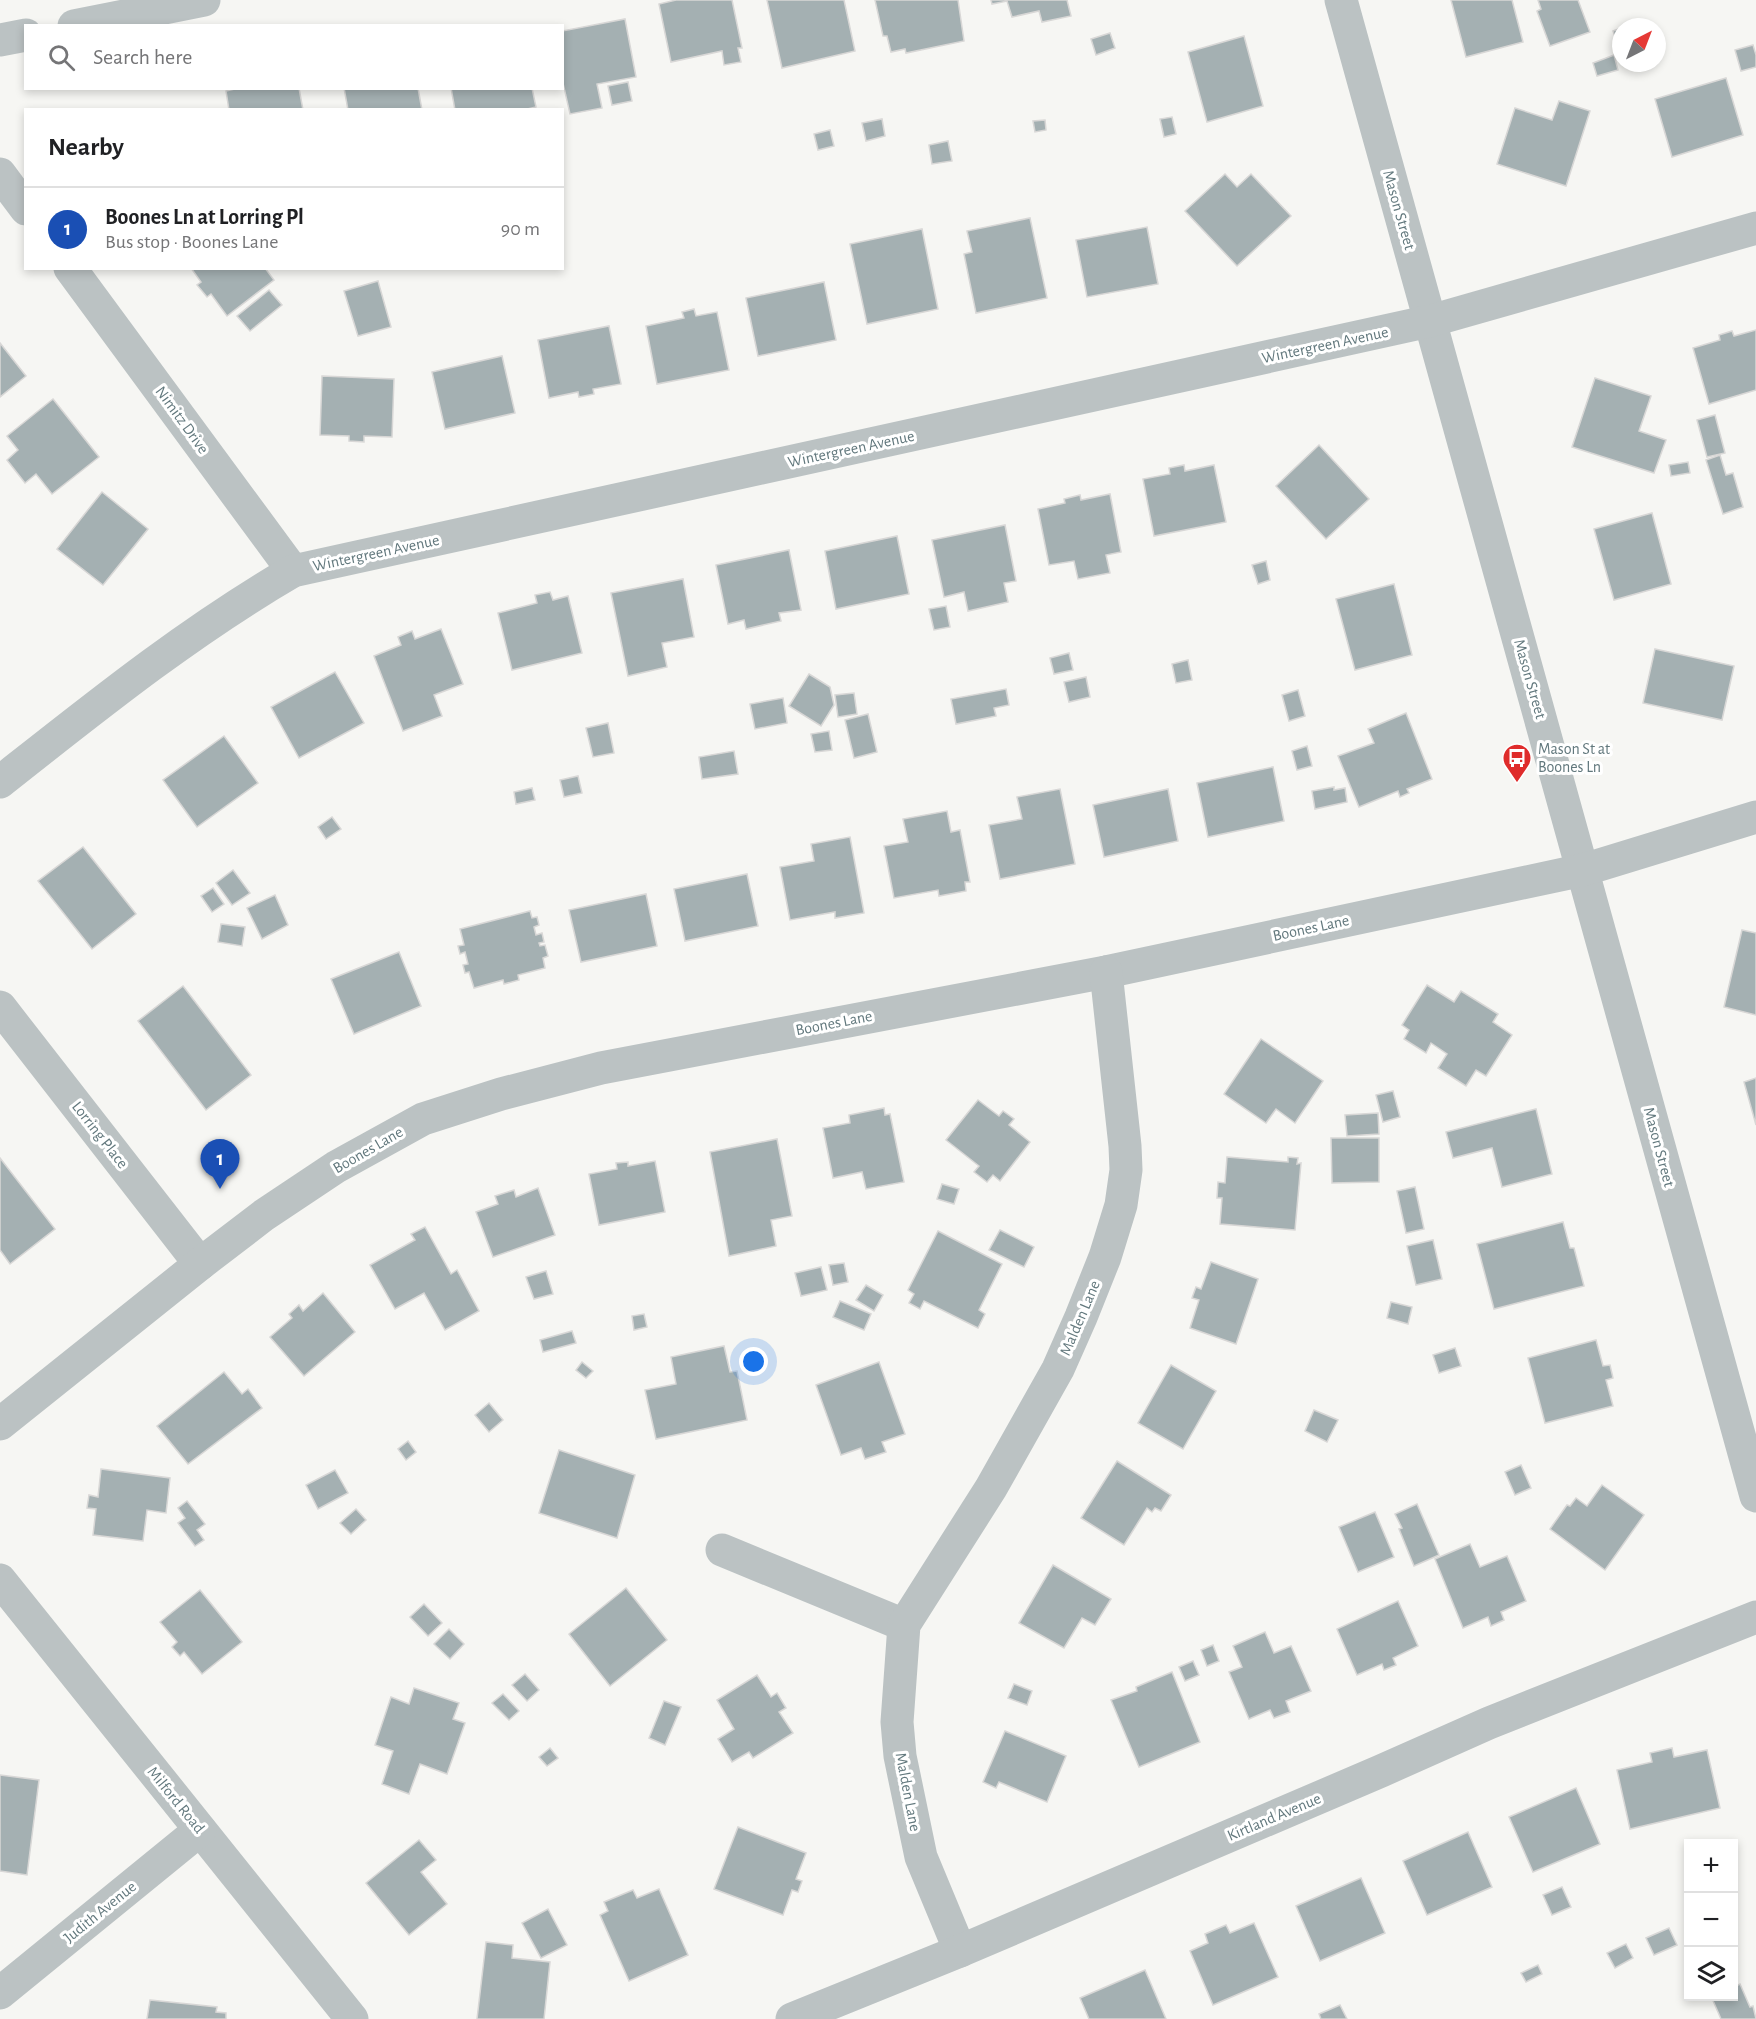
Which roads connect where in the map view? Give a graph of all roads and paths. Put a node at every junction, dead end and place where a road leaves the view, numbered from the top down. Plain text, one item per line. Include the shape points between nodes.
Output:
1 (204, 0) edge
2 (1341, 0) edge
3 (84, 24) edge
4 (24, 35) edge
5 (0, 40) edge
6 (0, 174) edge
7 (24, 206) edge
8 (1756, 228) edge
9 (71, 270) edge
10 (1430, 321) junction
11 (293, 571) junction
12 (0, 782) edge
13 (1756, 817) edge
14 (1583, 870) junction
15 (1106, 972) junction
16 (0, 1007) edge
17 (200, 1264) junction
18 (0, 1424) edge
19 (1756, 1496) edge
20 (722, 1550) dead end
21 (0, 1580) edge
22 (1756, 1617) edge
23 (904, 1625) junction
24 (200, 1830) junction
25 (960, 1951) junction
26 (0, 1993) edge
27 (352, 2019) edge
28 (792, 2019) edge

1 - 3 street
2 - 10 street, Mason Street
4 - 5 street
6 - 7 street
8 - 10 street, Wintergreen Avenue
9 - 11 street, Nimitz Drive
10 - 11 street, Wintergreen Avenue
10 - 14 street, Mason Street
11 - 12 street, Wintergreen Avenue via 196,631
13 - 14 street, Boones Lane
14 - 15 street, Boones Lane
14 - 19 street, Mason Street
15 - 17 street, Boones Lane via 601,1068 423,1119 336,1167
15 - 23 street, Malden Lane via 1125,1146 1121,1205 1112,1236 1058,1369 991,1488
16 - 17 street, Lorring Place
17 - 18 street, Boones Lane
20 - 23 street
21 - 24 street, Milford Road
22 - 25 street, Kirtland Avenue via 1490,1722
23 - 25 street, Malden Lane via 897,1722 900,1755 921,1857
24 - 26 street, Judith Avenue
24 - 27 street, Milford Road
25 - 28 street, Kirtland Avenue

